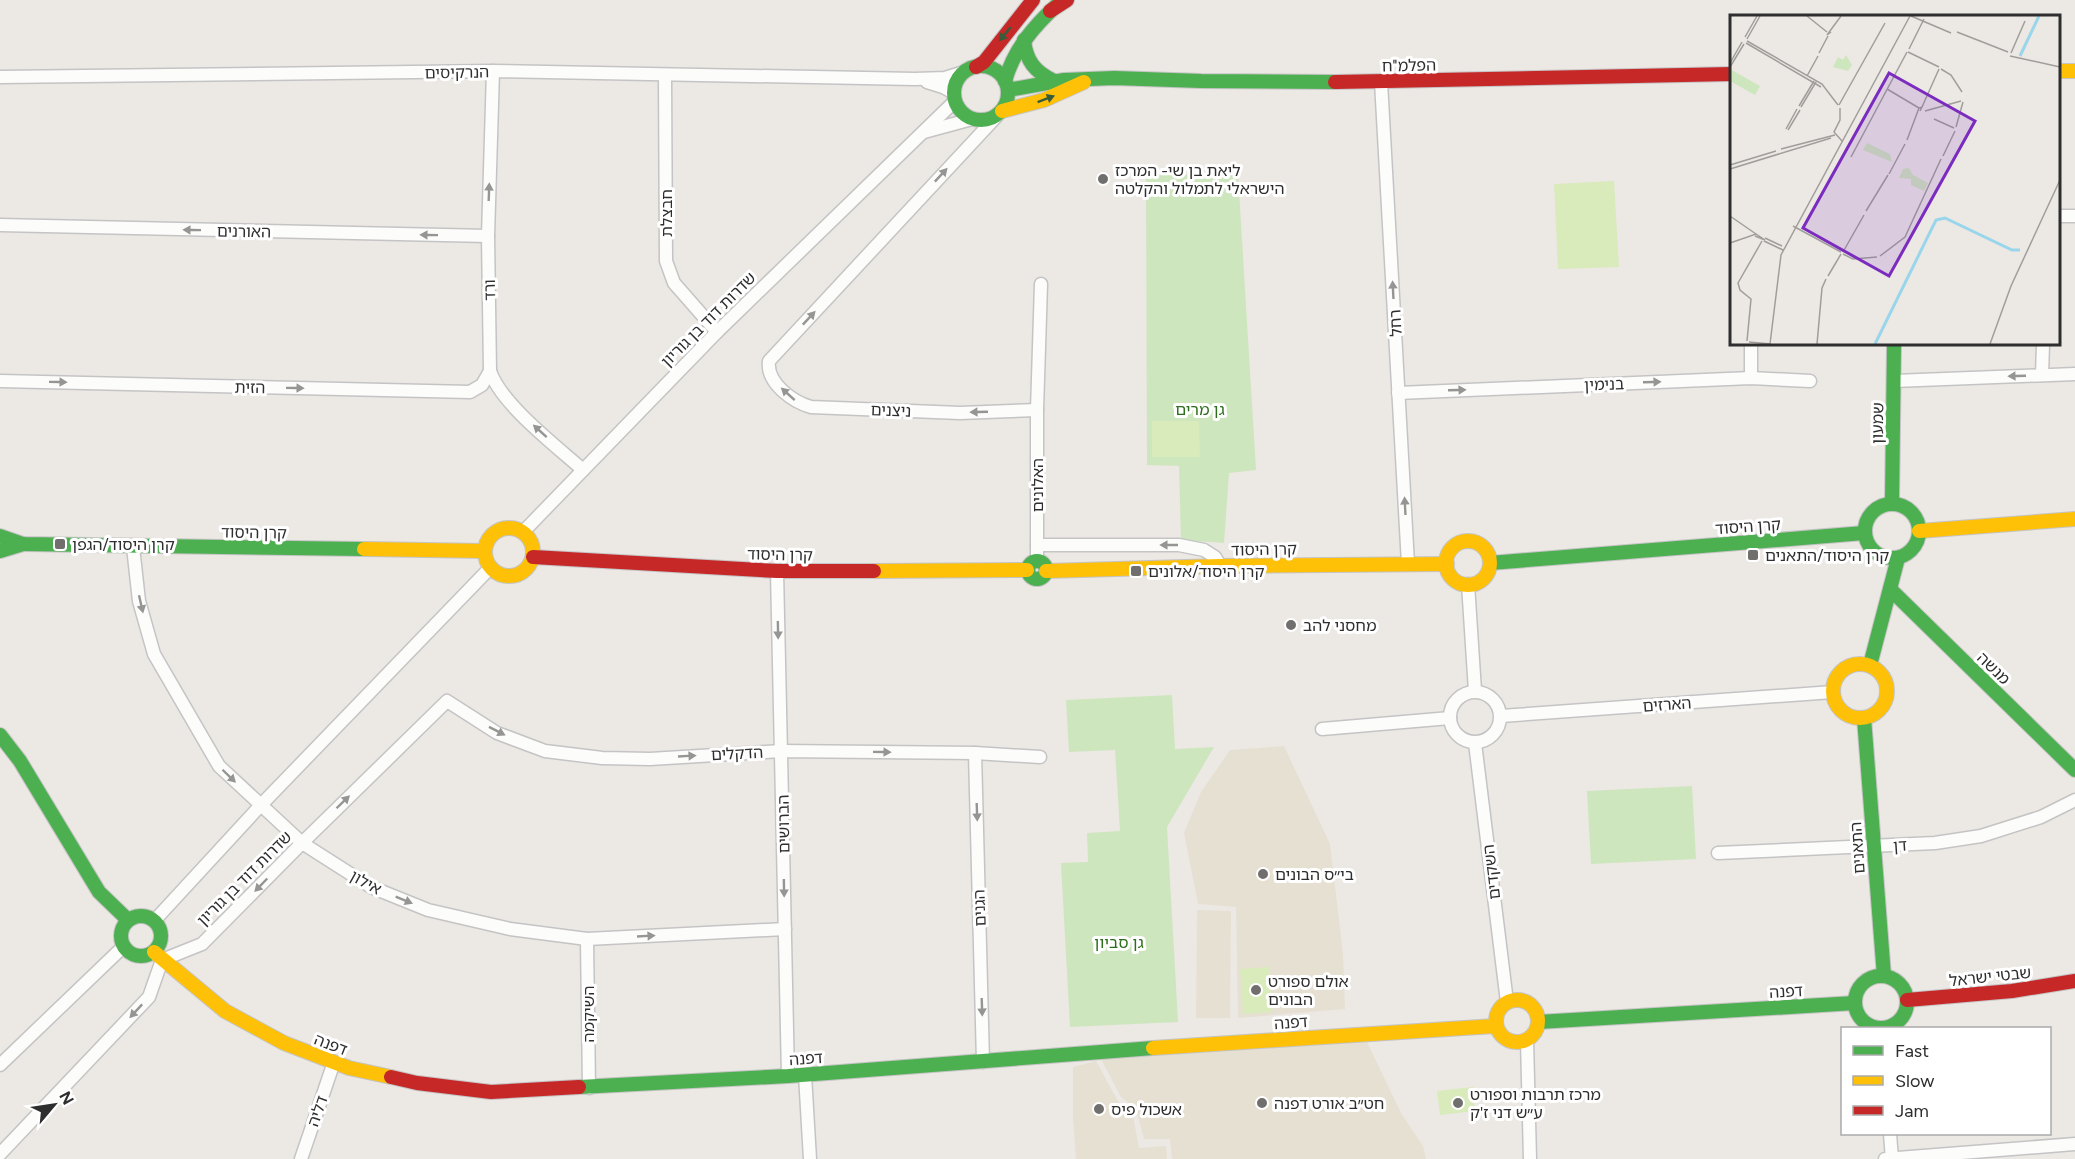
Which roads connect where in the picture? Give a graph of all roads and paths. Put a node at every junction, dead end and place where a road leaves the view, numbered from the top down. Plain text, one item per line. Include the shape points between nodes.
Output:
1 (1033, 0) edge
2 (1062, 0) edge
3 (1067, 0) edge
4 (1050, 11) junction
5 (1024, 40) junction
6 (970, 69) junction
7 (2075, 70) edge
8 (493, 71) junction
9 (2060, 71) edge
10 (1730, 74) edge
11 (665, 76) junction
12 (0, 77) edge
13 (915, 79) junction
14 (1088, 80) junction
15 (1054, 81) junction
16 (1381, 82) junction
17 (1007, 86) junction
18 (955, 97) junction
19 (1000, 113) junction
20 (972, 119) junction
21 (920, 134) junction
22 (0, 225) edge
23 (488, 236) junction
24 (1041, 284) dead end
25 (717, 332) junction
26 (1751, 345) edge
27 (1894, 345) edge
28 (2043, 345) edge
29 (490, 371) junction
30 (2075, 374) edge
31 (2042, 375) junction
32 (1751, 378) junction
33 (0, 381) edge
34 (1810, 381) dead end
35 (1894, 381) junction
36 (1398, 393) junction
37 (1037, 410) junction
38 (583, 470) junction
39 (1892, 503) junction
40 (2075, 519) edge
41 (1919, 531) junction
42 (523, 532) junction
43 (1864, 534) junction
44 (0, 536) edge
45 (23, 544) junction
46 (1037, 545) junction
47 (133, 547) junction
48 (0, 551) edge
49 (485, 551) junction
50 (533, 557) junction
51 (1898, 558) junction
52 (1490, 563) junction
53 (1408, 564) junction
54 (1447, 564) junction
55 (1220, 566) junction
56 (491, 567) junction
57 (1037, 567) junction
58 (777, 571) junction
59 (1468, 585) junction
60 (1890, 590) junction
61 (1870, 665) junction
62 (1475, 691) junction
63 (1833, 692) junction
64 (447, 701) joint
65 (1501, 716) junction
66 (1450, 718) junction
67 (1864, 718) junction
68 (1322, 729) dead end
69 (0, 735) edge
70 (1475, 742) junction
71 (781, 751) junction
72 (975, 753) junction
73 (1040, 758) dead end
74 (2075, 770) edge
75 (2075, 800) edge
76 (260, 806) junction
77 (302, 843) junction
78 (1874, 847) junction
79 (1718, 853) dead end
80 (128, 920) junction
81 (154, 920) junction
82 (785, 929) junction
83 (587, 939) junction
84 (124, 946) junction
85 (158, 956) junction
86 (1884, 976) junction
87 (2075, 981) edge
88 (1907, 1000) junction
89 (1507, 1002) junction
90 (1855, 1003) junction
91 (1538, 1022) junction
92 (1495, 1026) junction
93 (1874, 1027) edge
94 (1885, 1027) edge
95 (1527, 1040) junction
96 (334, 1062) junction
97 (983, 1062) junction
98 (0, 1065) edge
99 (805, 1075) junction
100 (788, 1076) junction
101 (589, 1088) junction
102 (1890, 1135) edge
103 (2075, 1144) edge
104 (0, 1154) edge
105 (301, 1159) edge
106 (810, 1159) edge
107 (1530, 1159) edge
108 (1885, 1159) edge
109 (1892, 1159) edge

1 -> 6 main road via 984,62
2 - 4 main road
3 - 4 main road
4 - 5 main road
5 - 15 main road via 1030,64 1036,72
5 - 17 main road via 1010,63
6 - 13 street, הנרקיסים via 945,78
6 - 17 main road via 995,70
6 - 18 main road via 959,78
7 - 9 main road
8 - 11 street, הנרקיסים
8 - 12 street, הנרקיסים
23 -> 8 street, ורד
10 - 16 main road, הפלמ"ח
11 - 13 street, הנרקיסים
11 - 25 street, חבצלת via 668,272
13 - 18 street, הנרקיסים via 943,87
14 - 15 main road, הפלמ"ח
14 - 16 main road, הפלמ"ח
19 -> 14 main road, הפלמ"ח via 1047,100
15 - 17 main road, הפלמ"ח
36 -> 16 street, רחל
17 - 19 main road via 1006,104
18 - 20 main road via 959,109
18 - 21 street, שדרות דוד בן גוריון
19 - 20 main road
37 -> 19 street, ניצנים via 960,412 811,407 789,396 770,372 769,361
20 - 21 street, שדרות דוד בן גוריון
21 - 25 street, שדרות דוד בן גוריון
23 -> 22 street, האורנים
23 - 29 street, ורד
24 - 37 street, האלונים
25 - 38 street, שדרות דוד בן גוריון
26 - 32 street
27 - 35 main road, שמעון
28 - 31 street
33 -> 29 street, הזית via 470,392 482,385
38 -> 29 street, ורד via 510,403
30 - 31 street
31 -> 35 street
32 - 34 street, בנימין
36 -> 32 street, בנימין
35 - 39 main road, שמעון
53 -> 36 street, רחל
37 - 46 street, האלונים
38 - 42 street, שדרות דוד בן גוריון
39 - 41 main road via 1901,504 1914,515
39 - 43 main road via 1883,504 1868,515
40 - 41 main road
41 - 51 main road via 1913,548
42 - 49 main road via 502,529 490,537
42 - 50 main road via 533,546
43 - 51 main road via 1880,556
43 - 52 main road, קרן היסוד
44 - 45 main road, קרן היסוד
45 - 47 main road, קרן היסוד
45 - 48 main road, קרן היסוד
55 -> 46 street via 1204,550 1179,544
46 - 57 street, האלונים
47 - 49 main road, קרן היסוד
47 -> 76 street, אילון via 140,601 154,654 219,766
49 - 56 main road
50 - 56 main road via 526,570 513,576 505,576
50 - 58 main road, קרן היסוד
51 - 60 main road
52 - 54 main road via 1486,550 1468,541 1450,551
52 - 59 main road via 1481,580
53 - 54 main road, קרן היסוד
53 - 55 main road, קרן היסוד
54 - 59 main road via 1451,576
55 - 57 main road, קרן היסוד
56 - 76 street
57 - 58 main road, קרן היסוד
58 -> 71 street, הברושים
59 - 62 street
60 - 61 main road
60 - 74 main road, מנשה
61 - 63 main road via 1852,664 1844,668
61 - 67 main road via 1884,677 1887,694 1879,710
62 - 65 street via 1494,700
62 - 66 street via 1458,697
63 - 65 street, הארזים
63 - 67 main road via 1846,714
64 -> 71 street, הדקלים via 497,733 545,751 650,759
77 -> 64 street, שדרות דוד בן גוריון
65 - 70 street via 1492,736
66 - 68 street
66 - 70 street via 1456,734
67 - 78 main road, התאנים
69 - 80 main road via 20,761 99,892
70 - 89 street, השקדים
71 -> 72 street, הדקלים
71 -> 82 street, הברושים
72 - 73 street, הדקלים
72 -> 97 street, הגנים
75 - 78 street, דן via 2041,817 1981,836
76 - 77 street, אילון
76 - 81 street
77 -> 83 street, אילון via 371,887 428,910 510,929
77 -> 85 street, שדרות דוד בן גוריון via 202,944
78 - 79 street, דן
78 - 86 main road, התאנים
80 - 81 main road via 138,916
80 - 84 main road via 121,935
81 - 85 main road via 162,934
83 -> 82 street, אילון
82 - 100 street, הברושים
83 - 101 street, השיקמה
84 - 85 main road via 135,955
84 - 98 street
85 - 96 main road, דפנה via 225,1011 284,1043
85 -> 104 street via 149,997
86 - 88 main road via 1902,987
86 - 90 main road via 1860,987
87 - 88 main road, שבטי ישראל via 1988,994
88 - 94 main road via 1903,1016
89 - 91 main road via 1528,1003
89 - 92 main road via 1497,1011
90 - 91 main road, דפנה
90 - 93 main road via 1861,1018
91 - 95 main road
92 - 95 main road via 1508,1041
92 - 97 main road, דפנה
95 - 107 street
96 - 101 main road, דפנה via 417,1083 491,1092
96 - 105 street, דליה
97 - 99 main road, דפנה
99 - 100 main road, דפנה
99 - 106 street
100 - 101 main road, דפנה
102 - 109 street
103 - 109 street
108 - 109 street

